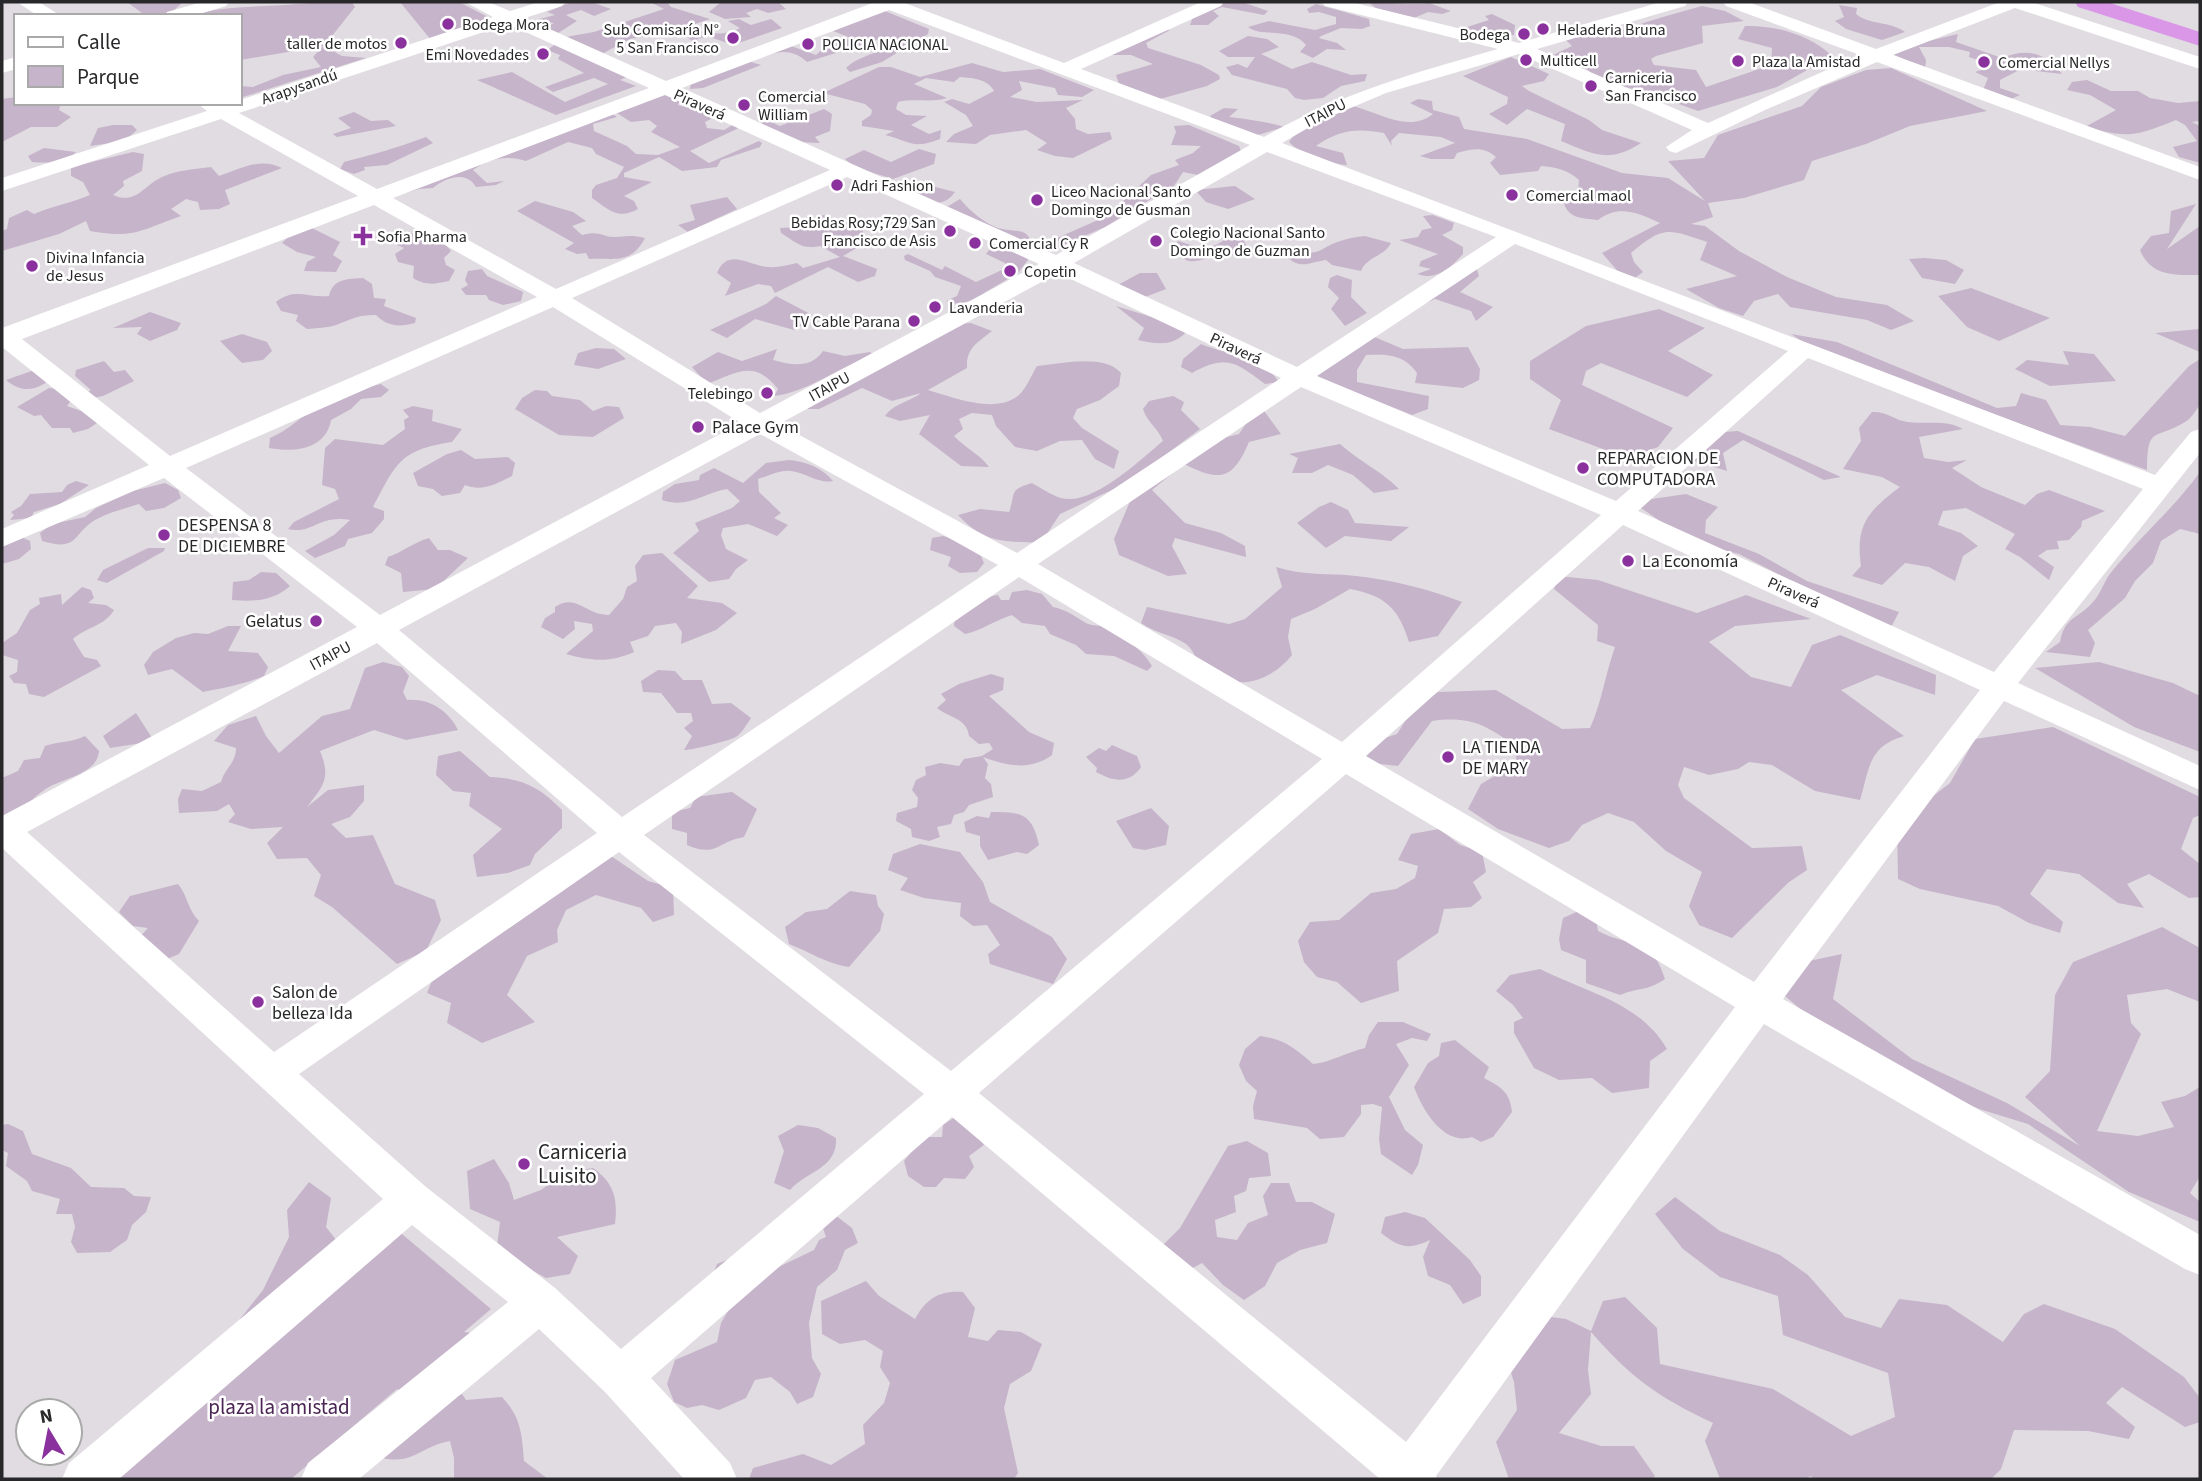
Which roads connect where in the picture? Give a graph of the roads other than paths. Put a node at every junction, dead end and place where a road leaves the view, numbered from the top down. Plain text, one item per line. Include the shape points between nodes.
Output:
1 (26, 2) edge
2 (220, 2) edge
3 (474, 2) edge
4 (556, 2) edge
5 (889, 2) edge
6 (1214, 2) edge
7 (1331, 2) edge
8 (1679, 2) edge
9 (1732, 2) edge
10 (2015, 2) edge
11 (2086, 2) edge
12 (2152, 2) edge
13 (48, 14) edge
14 (180, 14) edge
15 (2200, 17) edge
16 (508, 18) junction
17 (2200, 39) edge
18 (1522, 49) junction
19 (1876, 54) junction
20 (2200, 63) edge
21 (1063, 70) junction
22 (662, 87) junction
23 (242, 100) edge
24 (215, 108) edge
25 (1708, 130) junction
26 (1267, 144) junction
27 (1676, 148) dead end
28 (846, 170) junction
29 (2200, 174) edge
30 (2, 185) edge
31 (372, 197) junction
32 (1513, 236) junction
33 (1057, 264) junction
34 (552, 296) junction
35 (3, 337) edge
36 (1804, 349) junction
37 (1298, 377) junction
38 (760, 424) junction
39 (2200, 437) edge
40 (167, 467) junction
41 (2159, 486) junction
42 (1618, 512) junction
43 (2, 539) edge
44 (1020, 566) junction
45 (379, 629) junction
46 (2001, 686) junction
47 (1344, 758) junction
48 (2200, 779) edge
49 (2, 830) edge
50 (620, 834) junction
51 (1759, 1003) junction
52 (272, 1073) junction
53 (953, 1095) junction
54 (412, 1200) junction
55 (2200, 1256) edge
56 (540, 1302) junction
57 (620, 1377) junction
58 (1410, 1478) edge
59 (85, 1479) edge
60 (324, 1479) edge
61 (714, 1479) edge

1 - 13 street
2 - 14 street
3 - 16 street, Piraverá
4 - 16 street, Arapysandú
5 - 21 street
5 - 22 street
6 - 21 street
7 - 18 street
8 - 18 street, ITAIPU
9 - 19 street
10 - 19 street
10 - 20 street
11 - 17 highway
12 - 15 highway
16 - 22 street, Piraverá
16 - 23 street, Arapysandú
18 - 25 street
18 - 26 street, ITAIPU via 1353,98
19 - 25 street
19 - 29 street
21 - 26 street
22 - 28 street, Piraverá
22 - 31 street
24 - 30 street, Arapysandú
24 - 31 street
25 - 27 street
26 - 32 street
26 - 33 street, ITAIPU
28 - 33 street, Piraverá
28 - 34 street
31 - 34 street
31 - 35 street
32 - 36 street
32 - 37 street
33 - 37 street, Piraverá
33 - 38 street, ITAIPU
34 - 38 street
34 - 40 street
35 - 40 street
36 - 41 street
36 - 42 street
37 - 42 street, Piraverá
37 - 44 street
38 - 44 street
38 - 45 street, ITAIPU
39 - 41 street
40 - 43 street
40 - 45 street
41 - 46 street
42 - 46 street, Piraverá
42 - 47 street
44 - 47 street
44 - 50 street
45 - 49 street, ITAIPU
45 - 50 street
46 - 48 street, Piraverá
46 - 51 street
47 - 51 street
47 - 53 street
49 - 52 street
50 - 52 street
50 - 53 street
51 - 55 street
51 - 58 street
52 - 54 street
53 - 57 street
53 - 58 street
54 - 56 street
54 - 59 street
56 - 57 street
56 - 60 street
57 - 61 street

